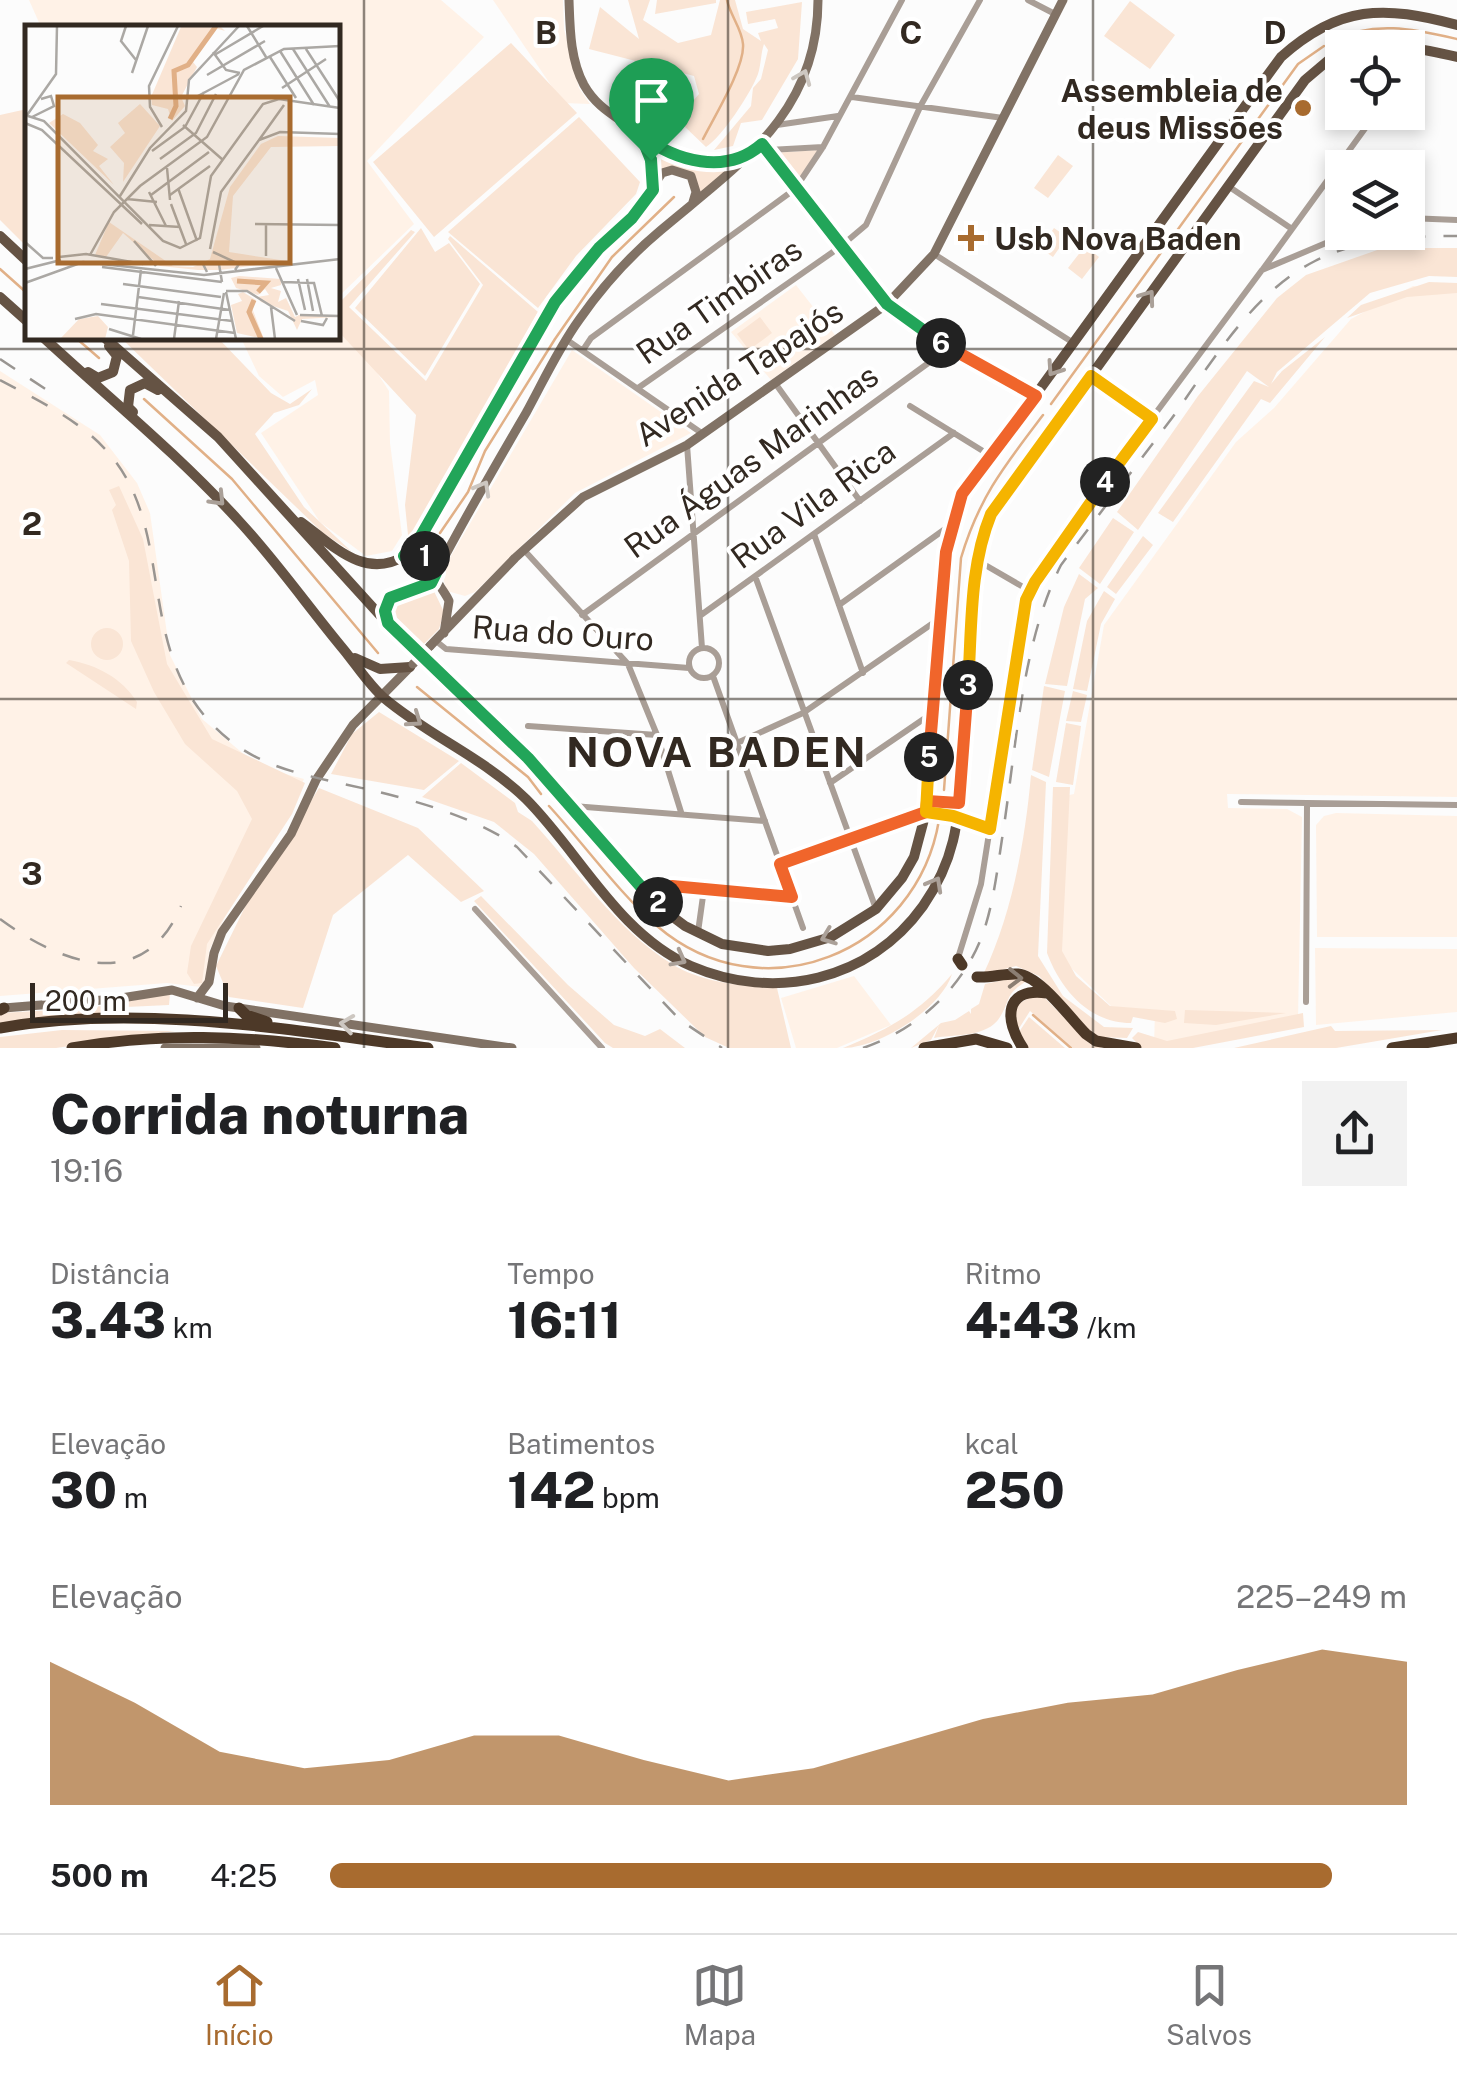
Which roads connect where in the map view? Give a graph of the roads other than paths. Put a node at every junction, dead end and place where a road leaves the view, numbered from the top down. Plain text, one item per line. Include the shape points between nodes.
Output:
1 (569, 0) edge
2 (818, 0) edge
3 (902, 0) edge
4 (980, 0) edge
5 (1028, 0) edge
6 (1062, 0) edge
7 (1055, 14) junction
8 (1457, 24) edge
9 (1425, 50) edge
10 (1457, 57) edge
11 (1325, 63) edge
12 (851, 96) junction
13 (921, 105) junction
14 (840, 116) junction
15 (1004, 118) junction
16 (775, 125) junction
17 (1364, 130) edge
18 (641, 135) junction
19 (824, 147) junction
20 (761, 148) junction
21 (1228, 186) junction
22 (796, 189) junction
23 (653, 190) junction
24 (692, 206) junction
25 (1425, 219) edge
26 (1457, 220) edge
27 (1292, 229) junction
28 (0, 236) edge
29 (1325, 243) edge
30 (840, 247) junction
31 (934, 254) junction
32 (25, 259) edge
33 (1262, 270) junction
34 (0, 297) edge
35 (887, 304) junction
36 (25, 319) edge
37 (46, 340) edge
38 (47, 340) edge
39 (105, 340) edge
40 (105, 340) edge
41 (567, 340) junction
42 (1072, 342) junction
43 (950, 348) junction
44 (583, 350) junction
45 (1091, 376) junction
46 (775, 383) junction
47 (638, 388) junction
48 (1036, 396) junction
49 (910, 406) dead end
50 (1152, 419) junction
51 (954, 432) junction
52 (703, 434) junction
53 (218, 437) junction
54 (819, 442) junction
55 (686, 445) junction
56 (173, 454) junction
57 (991, 456) junction
58 (860, 502) junction
59 (284, 509) junction
60 (953, 523) junction
61 (694, 533) junction
62 (814, 534) junction
63 (524, 550) junction
64 (404, 556) junction
65 (976, 560) junction
66 (436, 573) junction
67 (755, 576) junction
68 (1030, 591) junction
69 (486, 592) junction
70 (448, 599) junction
71 (839, 605) junction
72 (582, 614) junction
73 (701, 615) junction
74 (940, 618) junction
75 (388, 623) junction
76 (436, 640) junction
77 (702, 648) junction
78 (346, 652) junction
79 (628, 664) junction
80 (412, 666) junction
81 (690, 668) junction
82 (863, 673) junction
83 (713, 676) junction
84 (382, 697) junction
85 (803, 713) junction
86 (931, 714) junction
87 (528, 726) dead end
88 (657, 735) junction
89 (737, 742) junction
90 (830, 783) junction
91 (1242, 802) dead end
92 (959, 803) junction
93 (1307, 804) junction
94 (1457, 805) edge
95 (573, 806) junction
96 (926, 806) junction
97 (681, 812) junction
98 (960, 818) junction
99 (765, 821) junction
100 (990, 829) junction
101 (851, 839) junction
102 (780, 864) junction
103 (704, 889) junction
104 (792, 897) junction
105 (657, 905) junction
106 (876, 909) junction
107 (475, 910) dead end
108 (803, 928) dead end
109 (698, 934) junction
110 (960, 962) dead end
111 (977, 977) dead end
112 (208, 982) junction
113 (1047, 993) junction
114 (197, 998) junction
115 (1306, 1002) dead end
116 (232, 1007) junction
117 (2, 1009) edge
118 (0, 1028) edge
119 (290, 1030) junction
120 (1457, 1030) edge
121 (1457, 1038) edge
122 (1410, 1045) junction
123 (72, 1048) edge
124 (165, 1048) edge
125 (256, 1048) edge
126 (335, 1048) edge
127 (428, 1048) edge
128 (512, 1048) edge
129 (602, 1048) edge
130 (924, 1048) edge
131 (1008, 1048) edge
132 (1023, 1048) edge
133 (1136, 1048) edge
134 (1392, 1048) edge

1 - 18 main road via 574,60 584,86
16 -> 2 main road via 802,85
3 - 12 street
4 - 13 street, Rua Timbiras
5 - 7 street
6 - 7 main road, Avenida Tapajós
7 - 15 main road, Avenida Tapajós
8 - 42 main road via 1388,10 1350,14 1304,37 1281,57
9 - 10 main road
11 - 21 main road via 1305,80
12 - 13 street
12 - 14 street
13 - 15 street
13 - 30 street, Rua Timbiras via 866,225
14 - 16 street
14 - 19 street
15 - 31 main road, Avenida Tapajós
16 - 20 main road
17 - 27 street
18 - 20 main road via 698,162
18 - 23 main road
19 - 20 street
19 - 22 street
20 - 22 street
20 - 24 main road
21 - 27 street
45 -> 21 main road
22 - 30 street
22 - 44 street
23 - 24 main road via 662,173 682,171 696,186
23 - 64 main road via 555,302
24 - 41 main road via 614,276
25 - 26 street
27 - 33 street
28 - 32 main road
29 - 33 street
30 - 35 street
30 - 47 street, Rua Timbiras
31 - 35 main road, Avenida Tapajós
31 - 42 street
33 - 50 street
34 - 36 main road
35 - 43 street
35 - 46 main road, Avenida Tapajós
37 - 56 main road
38 - 39 main road via 98,378 117,364
40 - 53 main road
41 - 44 street
66 -> 41 main road
42 -> 48 main road
43 - 48 street
43 - 54 street, Rua Águas Marinhas
44 - 47 street
45 - 50 street
45 - 65 main road via 991,514
46 - 52 main road, Avenida Tapajós
46 - 54 street
47 - 52 street
48 - 57 main road
49 - 51 street
50 - 68 street
51 - 57 street
51 - 58 street, Rua Vila Rica
52 - 55 main road, Avenida Tapajós
53 - 56 main road via 153,386 136,384 128,407
53 - 59 main road
54 - 58 street
54 - 61 street, Rua Águas Marinhas
55 - 61 street
55 - 63 main road, Avenida Tapajós via 584,496
56 -> 78 main road via 242,524
57 - 60 main road via 962,494
58 - 62 street, Rua Vila Rica
59 - 64 main road via 367,565 388,566
59 - 75 main road
60 - 71 street
60 - 74 main road
61 - 72 street, Rua Águas Marinhas
61 - 73 street
62 - 67 street, Rua Vila Rica
62 - 71 street
63 - 69 main road, Avenida Tapajós
63 - 72 street
64 - 66 main road via 419,552
65 - 68 street
65 - 92 main road
66 - 70 main road
66 - 75 main road via 424,587 390,598
67 - 73 street, Rua Vila Rica
67 - 85 street
68 - 100 street
69 - 70 main road via 473,601
69 - 76 main road, Avenida Tapajós
70 - 76 main road via 449,616
71 - 82 street
72 - 79 street
73 - 77 street
74 - 82 street
74 - 86 main road
75 - 95 main road
76 - 79 street, Rua do Ouro via 446,650
76 - 80 main road, Avenida Tapajós, bridge
77 - 81 street via 691,655
77 - 83 street via 718,658
78 - 80 main road via 380,669
78 - 84 main road
79 - 81 street, Rua do Ouro
79 - 88 street
80 - 84 main road
81 - 83 street via 699,678
82 - 85 street
83 - 89 street
84 -> 98 main road via 517,791 636,928 668,954 740,980 793,984 843,970 894,940 948,861
84 - 112 main road via 352,725 291,834 222,932
85 - 89 street
85 - 90 street
86 - 90 street
86 - 96 main road
87 - 88 street
88 - 97 street
89 - 99 street
90 - 101 street
91 - 93 street
92 - 96 main road
92 - 98 main road
93 - 94 street
93 - 115 street
95 - 97 street
95 - 105 main road
96 - 98 main road
96 - 101 street
96 - 106 main road via 914,856 896,890
97 - 99 street
98 - 100 street
99 - 102 street
100 - 110 street
101 - 102 street
101 - 106 street
102 - 104 street
103 - 104 street
103 - 105 street via 664,888
103 - 109 street
104 - 108 street
105 - 109 main road
106 -> 109 main road via 830,938 790,949 747,949
107 - 129 street
111 -> 113 highway via 1025,975
112 - 114 main road
112 - 116 main road
113 - 132 highway via 1025,994 1011,1008 1010,1028
113 - 133 highway via 1096,1040
114 - 116 main road
114 - 117 main road via 172,990
116 - 119 highway
128 -> 116 main road
118 - 119 highway via 97,1020
119 - 127 highway
120 - 122 highway
121 - 122 highway
122 - 134 highway
123 - 126 highway via 196,1036
124 - 125 main road
130 - 131 highway via 976,1039

